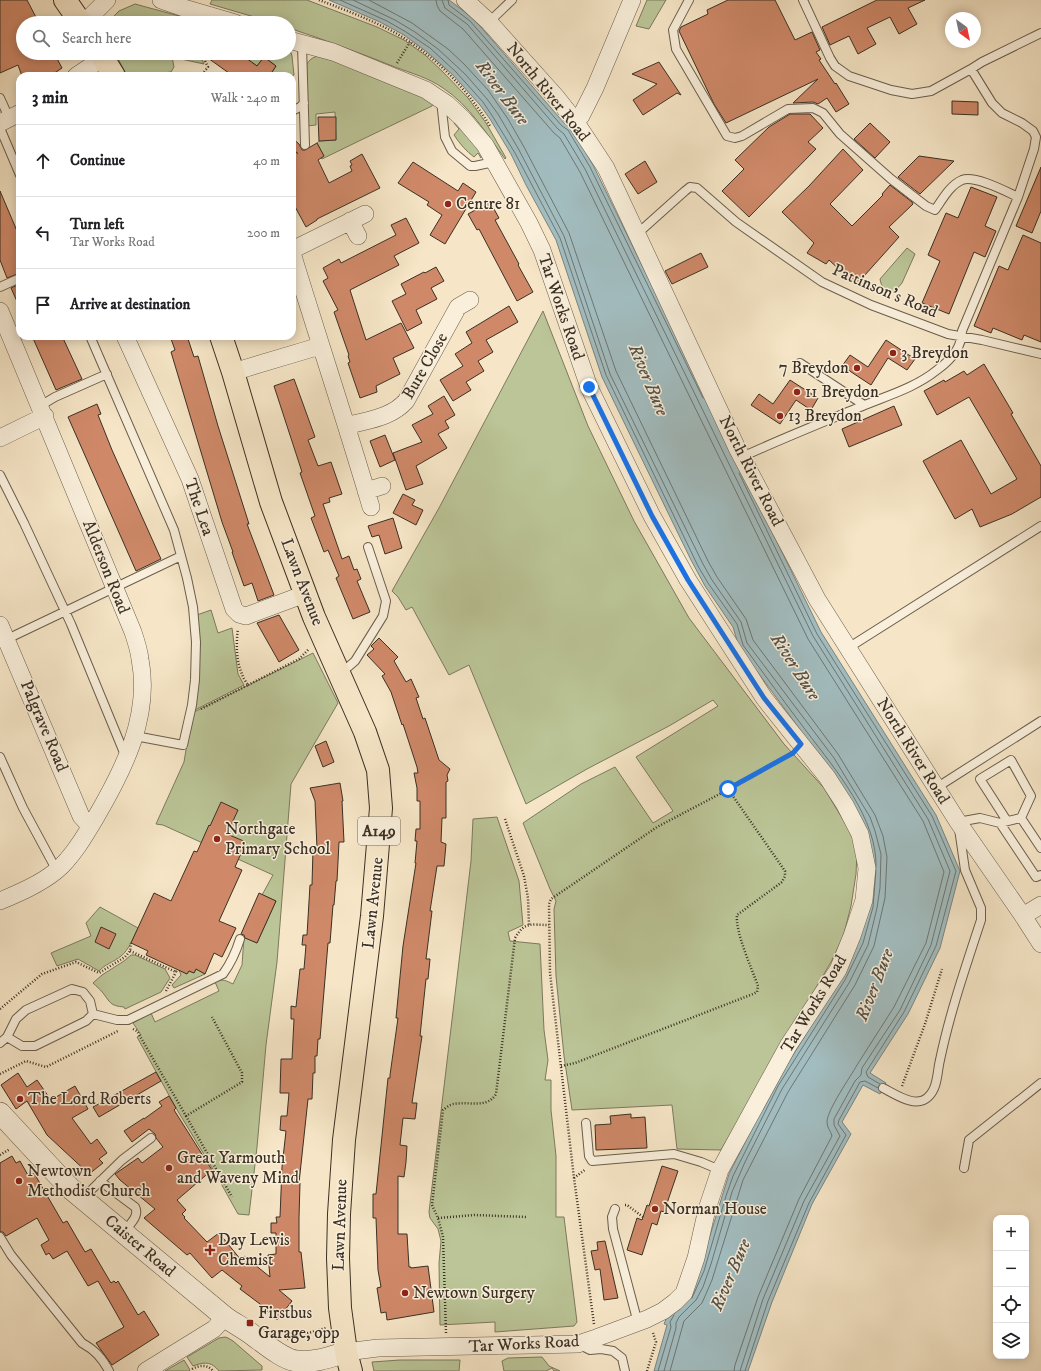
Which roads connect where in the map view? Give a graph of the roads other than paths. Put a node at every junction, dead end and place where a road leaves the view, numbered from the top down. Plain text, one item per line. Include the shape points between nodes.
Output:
1 (65, 0) edge
2 (107, 0) edge
3 (161, 0) edge
4 (465, 0) edge
5 (512, 0) edge
6 (632, 0) edge
7 (689, 0) edge
8 (803, 0) edge
9 (78, 16) edge
10 (91, 16) edge
11 (211, 16) edge
12 (489, 22) junction
13 (1041, 33) edge
14 (296, 42) edge
15 (106, 62) edge
16 (971, 69) junction
17 (85, 72) edge
18 (0, 98) edge
19 (441, 100) junction
20 (304, 103) junction
21 (296, 109) edge
22 (7, 121) edge
23 (575, 121) junction
24 (305, 145) dead end
25 (16, 158) edge
26 (494, 162) junction
27 (1018, 197) junction
28 (637, 234) junction
29 (358, 236) dead end
30 (296, 248) edge
31 (296, 266) edge
32 (16, 280) edge
33 (0, 287) edge
34 (470, 300) dead end
35 (0, 310) edge
36 (962, 336) junction
37 (92, 340) edge
38 (127, 340) edge
39 (222, 340) edge
40 (320, 346) junction
41 (1041, 354) edge
42 (800, 363) dead end
43 (233, 372) junction
44 (107, 374) junction
45 (864, 405) junction
46 (42, 411) junction
47 (347, 426) junction
48 (0, 438) edge
49 (742, 457) junction
50 (0, 475) edge
51 (373, 495) dead end
52 (1041, 526) edge
53 (368, 547) dead end
54 (182, 556) junction
55 (114, 588) junction
56 (305, 594) junction
57 (65, 611) junction
58 (2, 635) edge
59 (848, 648) junction
60 (340, 674) junction
61 (1041, 721) edge
62 (135, 736) junction
63 (0, 757) edge
64 (127, 758) junction
65 (936, 788) junction
66 (1021, 818) junction
67 (958, 822) junction
68 (1003, 822) junction
69 (90, 826) junction
70 (1041, 848) edge
71 (57, 871) junction
72 (1041, 875) edge
73 (0, 901) edge
74 (1041, 905) edge
75 (1024, 916) junction
76 (240, 939) dead end
77 (1041, 944) edge
78 (93, 1014) junction
79 (7, 1037) junction
80 (0, 1043) edge
81 (1041, 1083) edge
82 (883, 1088) dead end
83 (0, 1113) edge
84 (586, 1123) dead end
85 (151, 1138) dead end
86 (964, 1168) dead end
87 (720, 1170) junction
88 (100, 1181) junction
89 (83, 1198) junction
90 (615, 1208) road end
91 (124, 1232) junction
92 (0, 1237) edge
93 (225, 1318) junction
94 (643, 1321) junction
95 (578, 1344) junction
96 (349, 1361) edge
97 (293, 1368) edge
98 (109, 1371) edge
99 (146, 1371) edge
100 (625, 1371) edge

1 - 9 main road
2 - 10 street
3 - 11 street
4 - 12 street, North River Road
5 - 12 lane
6 - 23 street via 595,88
7 - 27 lane via 673,30 676,49 727,136 742,136 788,109 813,108 823,113 840,134 891,179 935,210 953,186 962,180 974,179
8 - 16 lane via 830,58 835,66 849,76 912,94 931,91
12 - 23 street, North River Road
13 - 16 lane
14 - 19 street, Tar Works Road via 333,52 426,90
14 - 20 lane
15 - 17 street
16 - 27 lane via 992,103 1002,113 1033,131 1036,137
18 - 22 lane
19 - 26 street, Tar Works Road via 463,119 485,145
19 - 26 lane via 445,137 452,151 470,166
20 - 21 lane
20 - 24 lane
22 - 25 lane
23 - 28 street, North River Road via 606,168
26 - 87 street, Tar Works Road via 542,250 589,387 652,516 688,580 764,698 827,777 860,834 867,868 864,900 838,970 788,1046
27 - 36 lane
28 - 36 lane, Pattinson's Road via 690,187 697,188 736,222 822,282 871,305 941,331
28 - 49 street, North River Road
29 - 30 street via 358,217
31 - 40 street
32 - 33 lane
34 - 47 street, Bure Close via 458,307 400,408 392,413
35 - 46 street, Alderson Road
36 - 41 lane, Pattinson's Road
36 - 45 lane via 958,350 938,370 916,384
37 - 44 lane
38 - 56 street, The Lea via 190,479 234,609 246,616
39 - 43 main road, Lawn Avenue / A149
40 - 43 street
40 - 47 street
42 - 45 lane
43 - 56 main road, Lawn Avenue / A149 via 271,502
44 - 46 lane via 55,398
44 - 54 lane via 171,523
45 - 49 lane
46 - 48 street
46 - 55 street, Alderson Road
47 - 51 street
49 - 59 street, North River Road via 817,599
50 - 57 lane
52 - 59 lane
53 - 60 lane via 386,601 383,616 355,661
54 - 55 lane
54 - 62 lane via 193,607 196,642 195,680 183,745
55 - 57 lane
55 - 62 street, Alderson Road via 133,632 140,659 143,690
56 - 60 main road, Lawn Avenue / A149
57 - 58 lane
57 - 64 lane
58 - 69 street, Palgrave Road via 81,816
59 - 65 street, North River Road
60 - 96 main road, Lawn Avenue / A149 via 378,770 381,808 372,916 344,1140 338,1258 340,1308
61 - 65 lane
62 - 64 street, Alderson Road
63 - 71 lane via 23,808
64 - 69 street, Alderson Road
65 - 67 street, North River Road
66 - 68 lane
66 - 68 lane via 1031,796 1011,760 980,779
66 - 70 lane
67 - 68 lane via 980,818
67 - 75 street, North River Road
67 - 82 lane via 965,870 981,908 981,920 947,1028 936,1084 928,1098 919,1101 905,1100
68 - 72 lane via 1036,877
69 - 71 street, Alderson Road
71 - 73 street, Alderson Road
74 - 75 street
75 - 77 street, North River Road
76 - 78 lane via 237,950 223,974 129,1022
78 - 79 lane via 86,1021 35,1046 22,1046
78 - 79 lane via 90,1002 83,992 72,989 26,1010 16,1019
79 - 80 lane
81 - 86 lane via 969,1140
83 - 89 street, Caister Road via 52,1170
84 - 87 lane via 589,1156 592,1161 674,1154
85 - 88 lane
87 - 94 street, Tar Works Road via 684,1293 663,1311
88 - 89 lane
88 - 91 lane via 137,1211
89 - 91 street, Caister Road
90 - 94 lane via 613,1228
91 - 93 street, Caister Road
92 - 98 lane via 77,1337 95,1350
93 - 97 street, Caister Road via 253,1335
93 - 99 street via 214,1329
94 - 95 street, Tar Works Road
95 - 96 street, Tar Works Road via 378,1348
95 - 100 lane via 590,1350 614,1351 622,1358
96 - 97 street, Caister Road via 323,1359 308,1361

